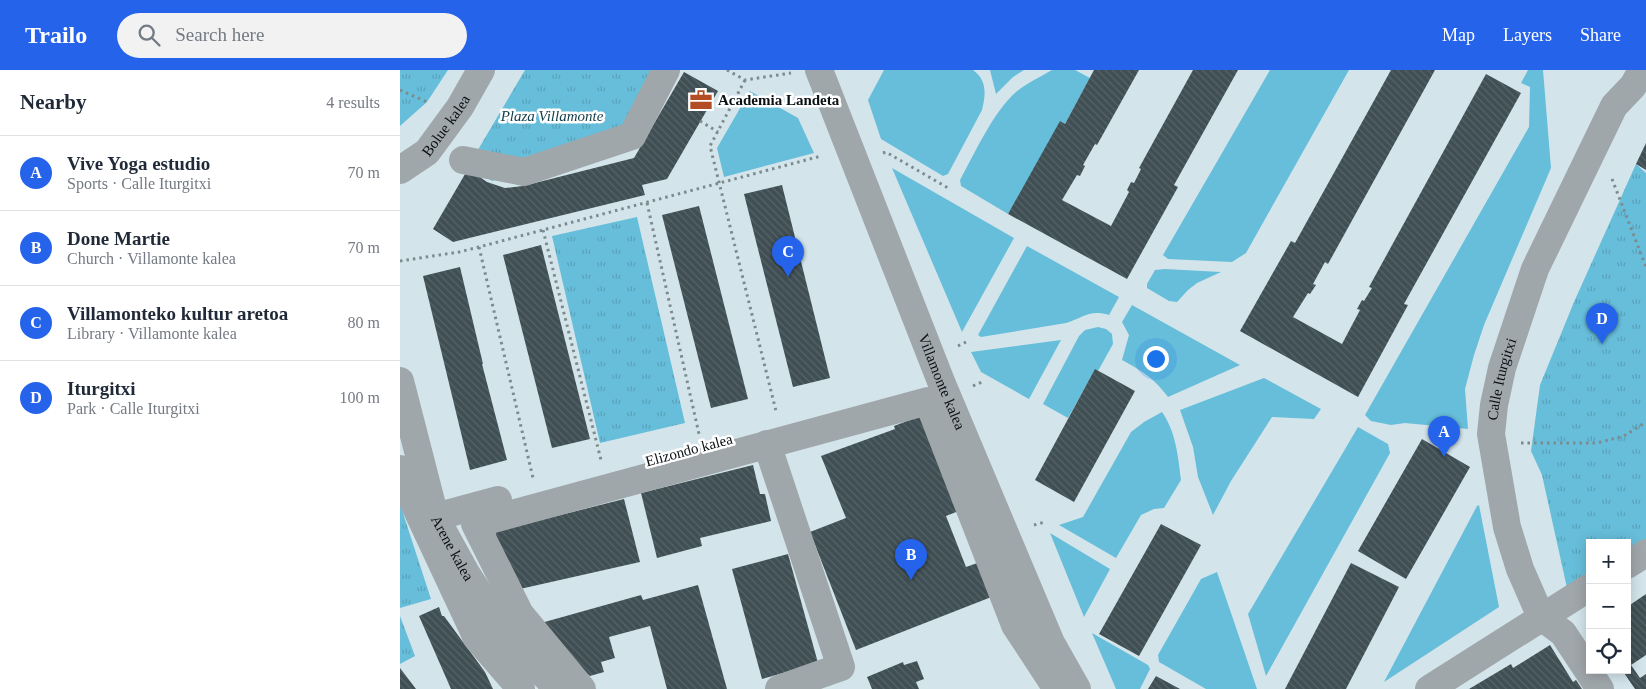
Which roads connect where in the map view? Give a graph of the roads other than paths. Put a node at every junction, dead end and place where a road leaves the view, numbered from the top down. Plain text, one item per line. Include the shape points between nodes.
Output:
1 (481, 70) edge
2 (666, 70) edge
3 (1642, 70) edge
4 (806, 71) edge
5 (463, 160) dead end
6 (400, 170) edge
7 (400, 380) edge
8 (942, 384) junction
9 (773, 435) junction
10 (400, 468) edge
11 (435, 517) junction
12 (1646, 553) edge
13 (1631, 562) edge
14 (1586, 589) edge
15 (1541, 617) junction
16 (1058, 688) edge
17 (521, 689) edge
18 (558, 689) edge
19 (582, 689) edge
20 (779, 689) edge
21 (1429, 689) edge
22 (1457, 689) edge
23 (1587, 689) edge
24 (1600, 689) edge

1 - 6 street, Bolue kalea via 460,107 427,152
2 - 5 street via 632,136 524,172
3 - 15 street, Calle Iturgitxi via 1633,86 1614,106 1535,269 1502,368 1494,405 1492,442 1507,527 1520,569
4 - 8 street, Villamonte kalea
7 - 11 street, Arene kalea
8 - 9 street, Elizondo kalea
8 - 16 street, Villamonte kalea via 1051,643
9 - 11 street, Elizondo kalea via 702,447
9 - 16 street via 928,401 1015,625
9 - 19 street via 475,524 520,614
9 - 20 street via 841,666
10 - 17 street via 477,638
11 - 18 street, Arene kalea via 505,634
12 - 13 street
14 - 15 street
15 - 21 street
15 - 24 street via 1563,633
22 - 23 street via 1529,643 1551,641

